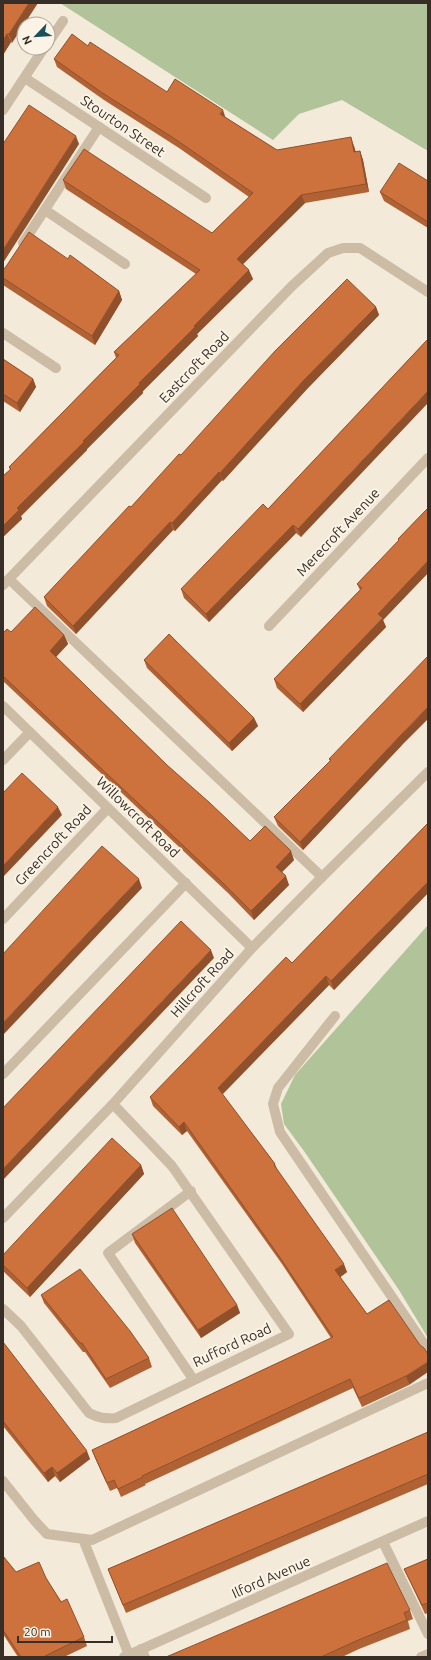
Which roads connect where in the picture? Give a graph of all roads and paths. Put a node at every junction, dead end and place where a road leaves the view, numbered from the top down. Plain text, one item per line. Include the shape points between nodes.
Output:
1 (63, 21) dead end
2 (56, 31) edge
3 (39, 56) edge
4 (24, 78) junction
5 (3, 110) edge
6 (99, 127) junction
7 (206, 198) dead end
8 (45, 210) junction
9 (16, 254) edge
10 (125, 264) dead end
11 (428, 292) edge
12 (3, 333) edge
13 (56, 368) dead end
14 (428, 458) edge
15 (6, 582) edge
16 (269, 626) dead end
17 (3, 706) edge
18 (30, 732) junction
19 (3, 760) edge
20 (428, 772) edge
21 (108, 808) junction
22 (322, 877) junction
23 (186, 884) junction
24 (3, 919) edge
25 (252, 948) junction
26 (335, 1016) dead end
27 (3, 1074) edge
28 (113, 1104) junction
29 (191, 1191) junction
30 (3, 1218) edge
31 (3, 1309) edge
32 (428, 1350) edge
33 (193, 1379) junction
34 (428, 1382) edge
35 (3, 1481) edge
36 (428, 1521) edge
37 (83, 1539) junction
38 (383, 1542) junction
39 (428, 1634) edge
40 (143, 1653) edge
41 (428, 1654) edge
42 (127, 1656) edge
43 (421, 1657) edge

1 - 2 street
3 - 4 street
4 - 5 street
4 - 6 street, Stourton Street
6 - 7 street, Stourton Street
6 - 8 street
8 - 9 street
8 - 10 street
11 - 15 street, Eastcroft Road via 360,248 343,248 328,253 292,286
12 - 13 street
14 - 16 street, Merecroft Avenue
15 - 22 street
17 - 18 street, Willowcroft Road
18 - 19 street
18 - 21 street, Willowcroft Road
20 - 22 street, Hillcroft Road
21 - 23 street, Willowcroft Road
21 - 24 street, Greencroft Road
22 - 25 street, Hillcroft Road
23 - 25 street, Willowcroft Road
23 - 27 street
25 - 28 street, Hillcroft Road
26 - 32 street via 278,1088 273,1104 280,1132
28 - 29 street, Rufford Road via 172,1166
28 - 30 street, Hillcroft Road
29 - 33 street via 108,1253
29 - 33 street, Rufford Road via 290,1334
31 - 33 street, Rufford Road via 21,1326 89,1413 99,1418 116,1418
34 - 37 street via 92,1540
35 - 37 street via 47,1534
36 - 38 street, Ilford Avenue
37 - 42 street
38 - 39 street
38 - 40 street, Ilford Avenue
40 - 42 street, Ilford Avenue
41 - 43 street

